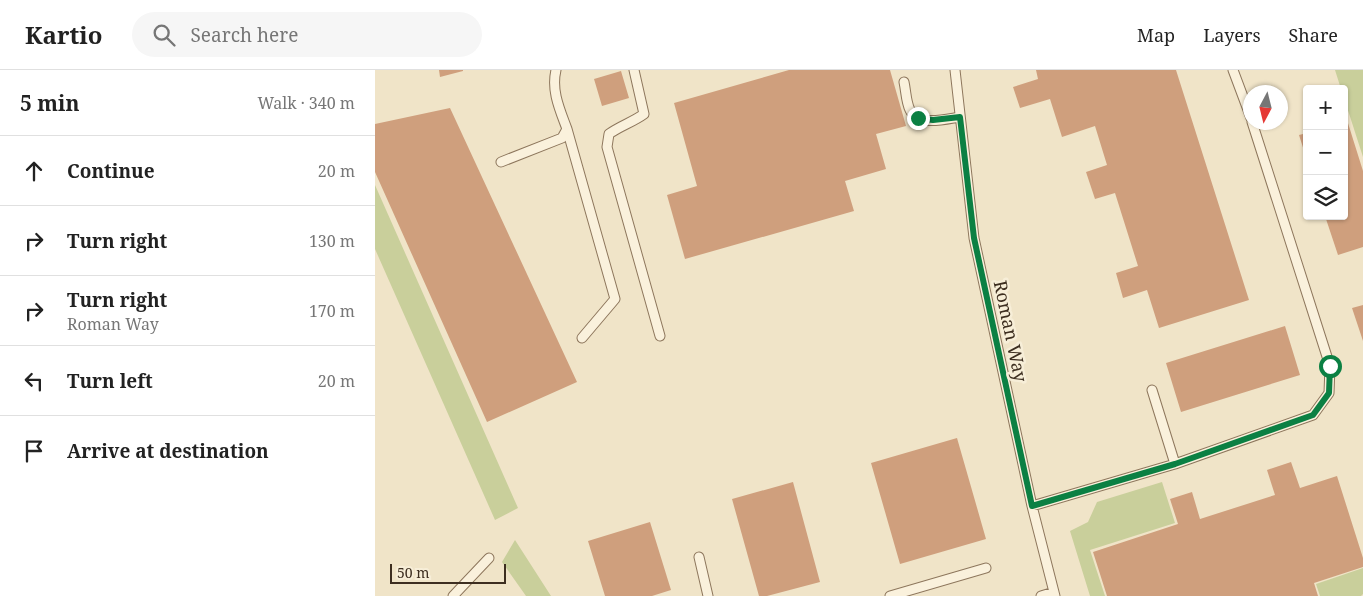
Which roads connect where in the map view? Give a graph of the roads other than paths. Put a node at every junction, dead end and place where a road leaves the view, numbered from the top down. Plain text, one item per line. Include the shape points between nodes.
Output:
1 (556, 70) edge
2 (634, 70) edge
3 (955, 70) edge
4 (1233, 70) edge
5 (904, 82) dead end
6 (1243, 97) edge
7 (960, 117) junction
8 (567, 129) junction
9 (1255, 130) edge
10 (501, 162) dead end
11 (659, 336) dead end
12 (582, 338) dead end
13 (1152, 390) dead end
14 (1175, 464) junction
15 (1032, 506) junction
16 (699, 557) dead end
17 (489, 558) dead end
18 (986, 568) dead end
19 (1054, 594) edge
20 (453, 596) edge
21 (708, 596) edge
22 (890, 596) edge
23 (1041, 596) edge

1 - 8 lane via 556,99
2 - 11 lane via 644,114 609,134 607,147
3 - 7 lane, Roman Way
4 - 6 lane
5 - 7 lane via 909,108 918,118
7 - 15 lane, Roman Way via 974,238
8 - 10 lane via 562,138
8 - 12 lane via 615,299
9 - 14 lane via 1330,366 1329,393 1313,415
13 - 14 lane
14 - 15 lane
15 - 19 lane, Roman Way
16 - 21 lane
17 - 20 lane
18 - 22 lane
19 - 23 lane

